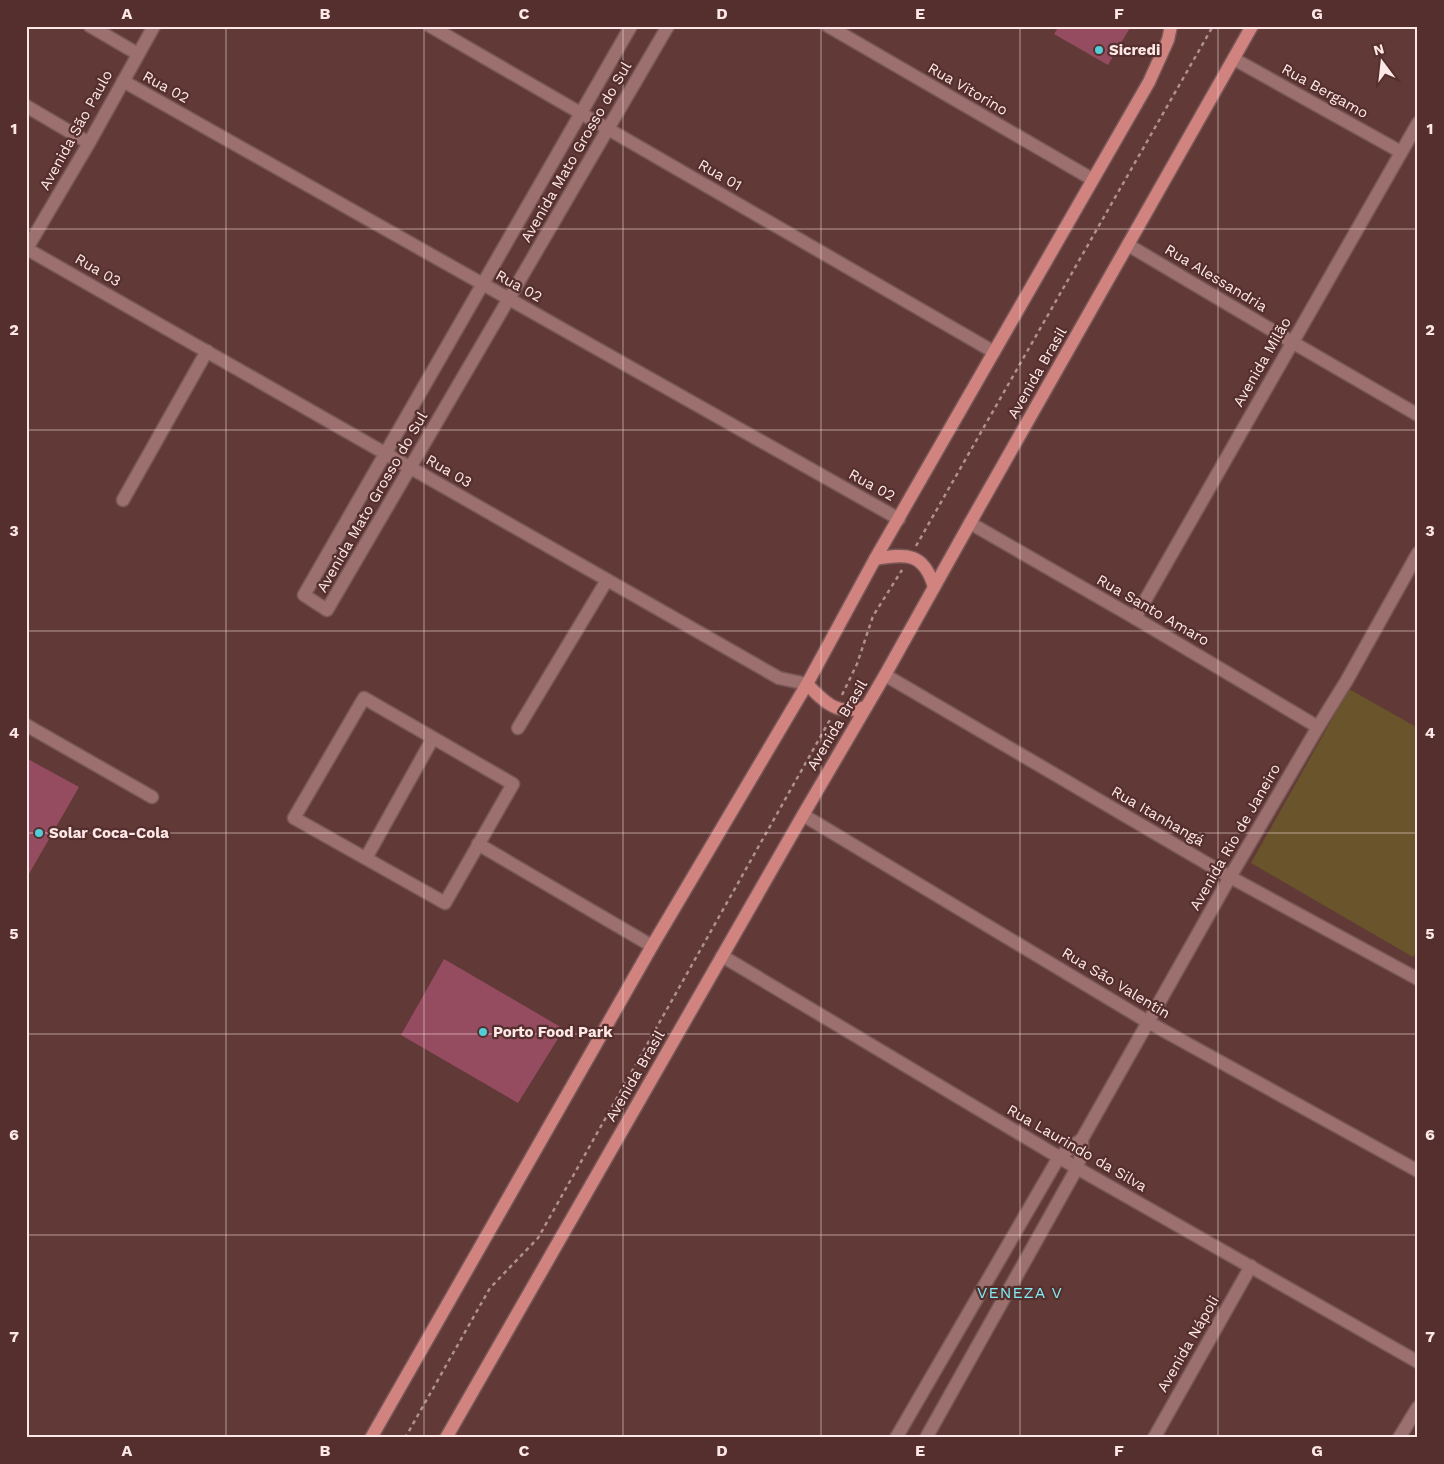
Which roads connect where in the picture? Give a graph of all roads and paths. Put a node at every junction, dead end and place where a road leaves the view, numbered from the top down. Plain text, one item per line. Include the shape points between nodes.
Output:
1 (90, 26) edge
2 (154, 26) edge
3 (430, 26) edge
4 (631, 26) edge
5 (668, 26) edge
6 (828, 26) edge
7 (1171, 26) edge
8 (1213, 26) edge
9 (1252, 26) edge
10 (138, 54) junction
11 (1234, 59) junction
12 (123, 81) junction
13 (26, 106) edge
14 (581, 113) junction
15 (1418, 123) edge
16 (608, 129) junction
17 (90, 143) junction
18 (1401, 152) junction
19 (1092, 179) junction
20 (1128, 245) junction
21 (27, 249) edge
22 (483, 284) junction
23 (510, 299) junction
24 (1292, 342) junction
25 (207, 352) junction
26 (994, 352) junction
27 (1418, 415) edge
28 (385, 454) junction
29 (410, 468) junction
30 (123, 500) dead end
31 (899, 519) junction
32 (970, 523) junction
33 (1418, 553) edge
34 (910, 556) junction
35 (875, 559) junction
36 (607, 580) junction
37 (934, 587) junction
38 (1135, 618) junction
39 (886, 675) junction
40 (807, 684) junction
41 (866, 707) junction
42 (836, 708) junction
43 (26, 725) edge
44 (1318, 727) junction
45 (518, 728) dead end
46 (433, 738) junction
47 (152, 797) dead end
48 (803, 815) junction
49 (478, 844) junction
50 (366, 858) junction
51 (1230, 877) junction
52 (652, 946) junction
53 (722, 956) junction
54 (1418, 979) edge
55 (1148, 1022) junction
56 (1082, 1139) junction
57 (1058, 1157) junction
58 (1077, 1168) junction
59 (1418, 1172) edge
60 (1251, 1266) junction
61 (1418, 1362) edge
62 (1418, 1407) edge
63 (372, 1438) edge
64 (405, 1438) edge
65 (446, 1438) edge
66 (896, 1438) edge
67 (926, 1438) edge
68 (1154, 1438) edge
69 (1399, 1438) edge

1 - 10 street
2 - 10 street, Avenida São Paulo
3 - 14 street, Rua 01
4 - 14 street, Avenida Mato Grosso do Sul
5 - 16 street, Avenida Mato Grosso do Sul
6 - 19 street, Rua Vitorino
7 - 19 main road via 1149,82
8 - 34 path
9 - 11 main road, Avenida Brasil
10 - 12 street, Avenida São Paulo
11 - 18 street, Rua Bergamo
11 - 20 main road, Avenida Brasil
12 - 17 street, Avenida São Paulo
12 - 22 street, Rua 02
13 - 17 street
14 - 16 street, Rua 01
14 - 22 street, Avenida Mato Grosso do Sul
15 - 18 street, Avenida Milão
16 - 23 street, Avenida Mato Grosso do Sul
16 - 26 street, Rua 01
17 - 21 street, Avenida São Paulo
18 - 24 street, Avenida Milão
19 - 26 main road
20 - 24 street, Rua Alessandria
20 - 32 main road, Avenida Brasil
21 - 25 street, Rua 03
22 - 23 street, Rua 02
22 - 28 street, Avenida Mato Grosso do Sul
23 - 29 street, Avenida Mato Grosso do Sul
23 - 31 street, Rua 02
24 - 27 street, Rua Alessandria
24 - 38 street, Avenida Milão
25 - 28 street, Rua 03
25 - 30 street
26 - 31 main road
28 - 29 street, Rua 03
28 - 29 street, Avenida Mato Grosso do Sul via 304,596 327,610
29 - 36 street, Rua 03
31 - 35 main road
32 - 37 main road, Avenida Brasil
32 - 38 street, Rua Santo Amaro
33 - 44 street, Avenida Rio de Janeiro
34 - 35 main road
34 - 37 main road via 924,566
34 - 42 path via 873,616 857,664
35 - 40 main road
36 - 40 street, Rua 03 via 779,678
36 - 45 street
37 - 39 main road, Avenida Brasil
38 - 44 street, Rua Santo Amaro
39 - 41 main road, Avenida Brasil
39 - 51 street, Rua Itanhangá
40 - 42 main road via 823,701
40 - 52 main road
41 - 42 main road via 844,711
41 - 48 main road, Avenida Brasil
42 - 64 path via 538,1238 490,1288
43 - 47 street
44 - 51 street, Avenida Rio de Janeiro
46 - 49 street via 513,784
46 - 50 street
46 - 50 street via 364,698 294,818
48 - 53 main road, Avenida Brasil
48 - 55 street, Rua São Valentin
49 - 50 street via 445,903
49 - 52 street
51 - 54 street, Rua Itanhangá
51 - 55 street, Avenida Rio de Janeiro
52 - 63 main road
53 - 57 street, Rua Laurindo da Silva
53 - 65 main road, Avenida Brasil
55 - 56 street, Avenida Rio de Janeiro
55 - 59 street, Rua São Valentin
56 - 57 street, Avenida Rio de Janeiro
56 - 58 street, Avenida Rio de Janeiro
57 - 58 street, Rua Laurindo da Silva
57 - 66 street
58 - 60 street, Rua Laurindo da Silva
58 - 67 street, Avenida Rio de Janeiro
60 - 61 street, Rua Laurindo da Silva
60 - 68 street, Avenida Nápoli
62 - 69 street

